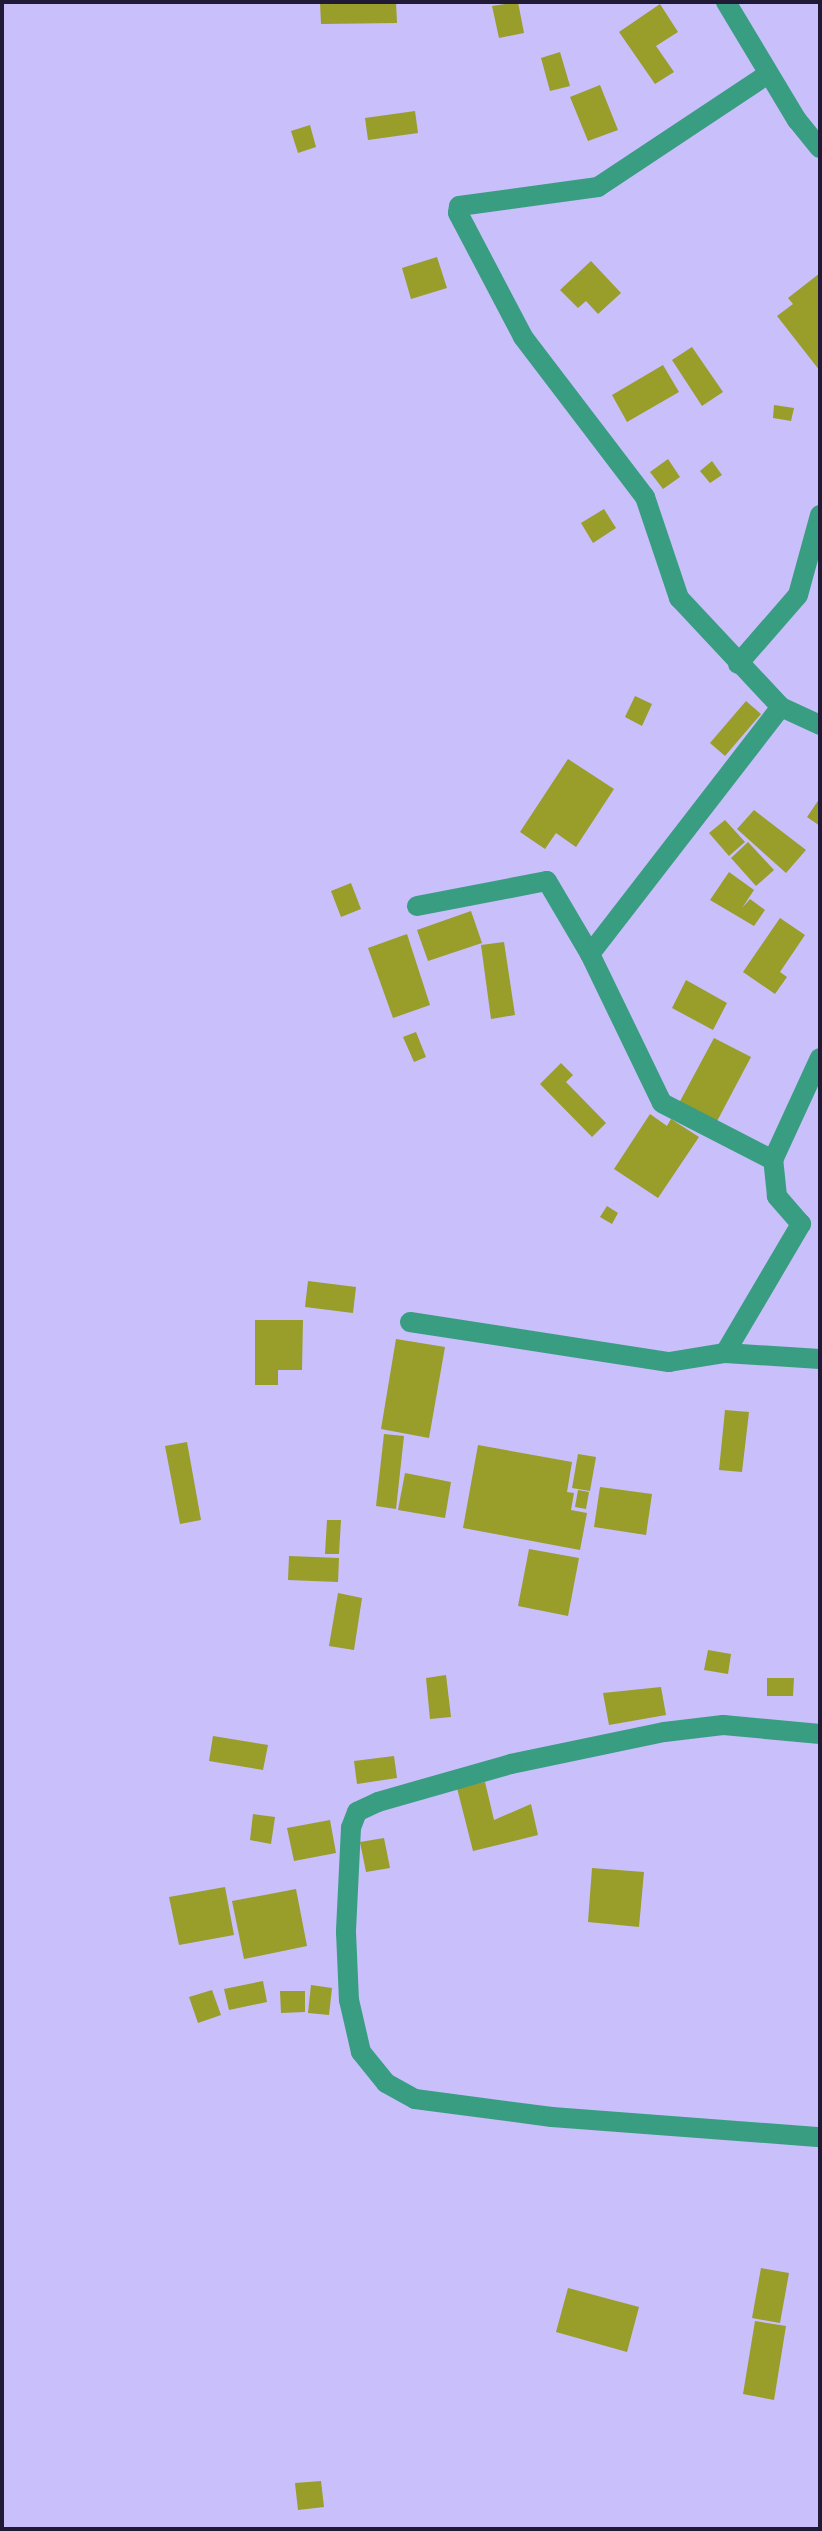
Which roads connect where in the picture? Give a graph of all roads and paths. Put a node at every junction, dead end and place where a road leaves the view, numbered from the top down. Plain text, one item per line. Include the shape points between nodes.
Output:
1 (726, 2) edge
2 (768, 74) junction
3 (820, 148) edge
4 (820, 515) edge
5 (738, 664) junction
6 (781, 707) junction
7 (820, 725) edge
8 (417, 906) dead end
9 (590, 954) junction
10 (820, 1058) edge
11 (773, 1160) junction
12 (810, 1225) edge
13 (410, 1322) dead end
14 (725, 1353) junction
15 (820, 1359) edge
16 (820, 1734) edge
17 (820, 2137) edge

1 - 2 street
2 - 3 street
2 - 5 street via 598,187 459,206 458,213 523,337 645,497 679,598
4 - 5 street via 798,595
5 - 6 street
6 - 7 street
6 - 9 street
8 - 9 street via 547,881
9 - 11 street via 662,1103
10 - 11 street
11 - 12 street via 777,1196
12 - 14 street
13 - 14 street via 669,1362
14 - 15 street
16 - 17 street via 723,1725 664,1732 511,1764 378,1802 357,1812 351,1828 346,1932 349,2000 361,2052 386,2083 415,2099 552,2117

